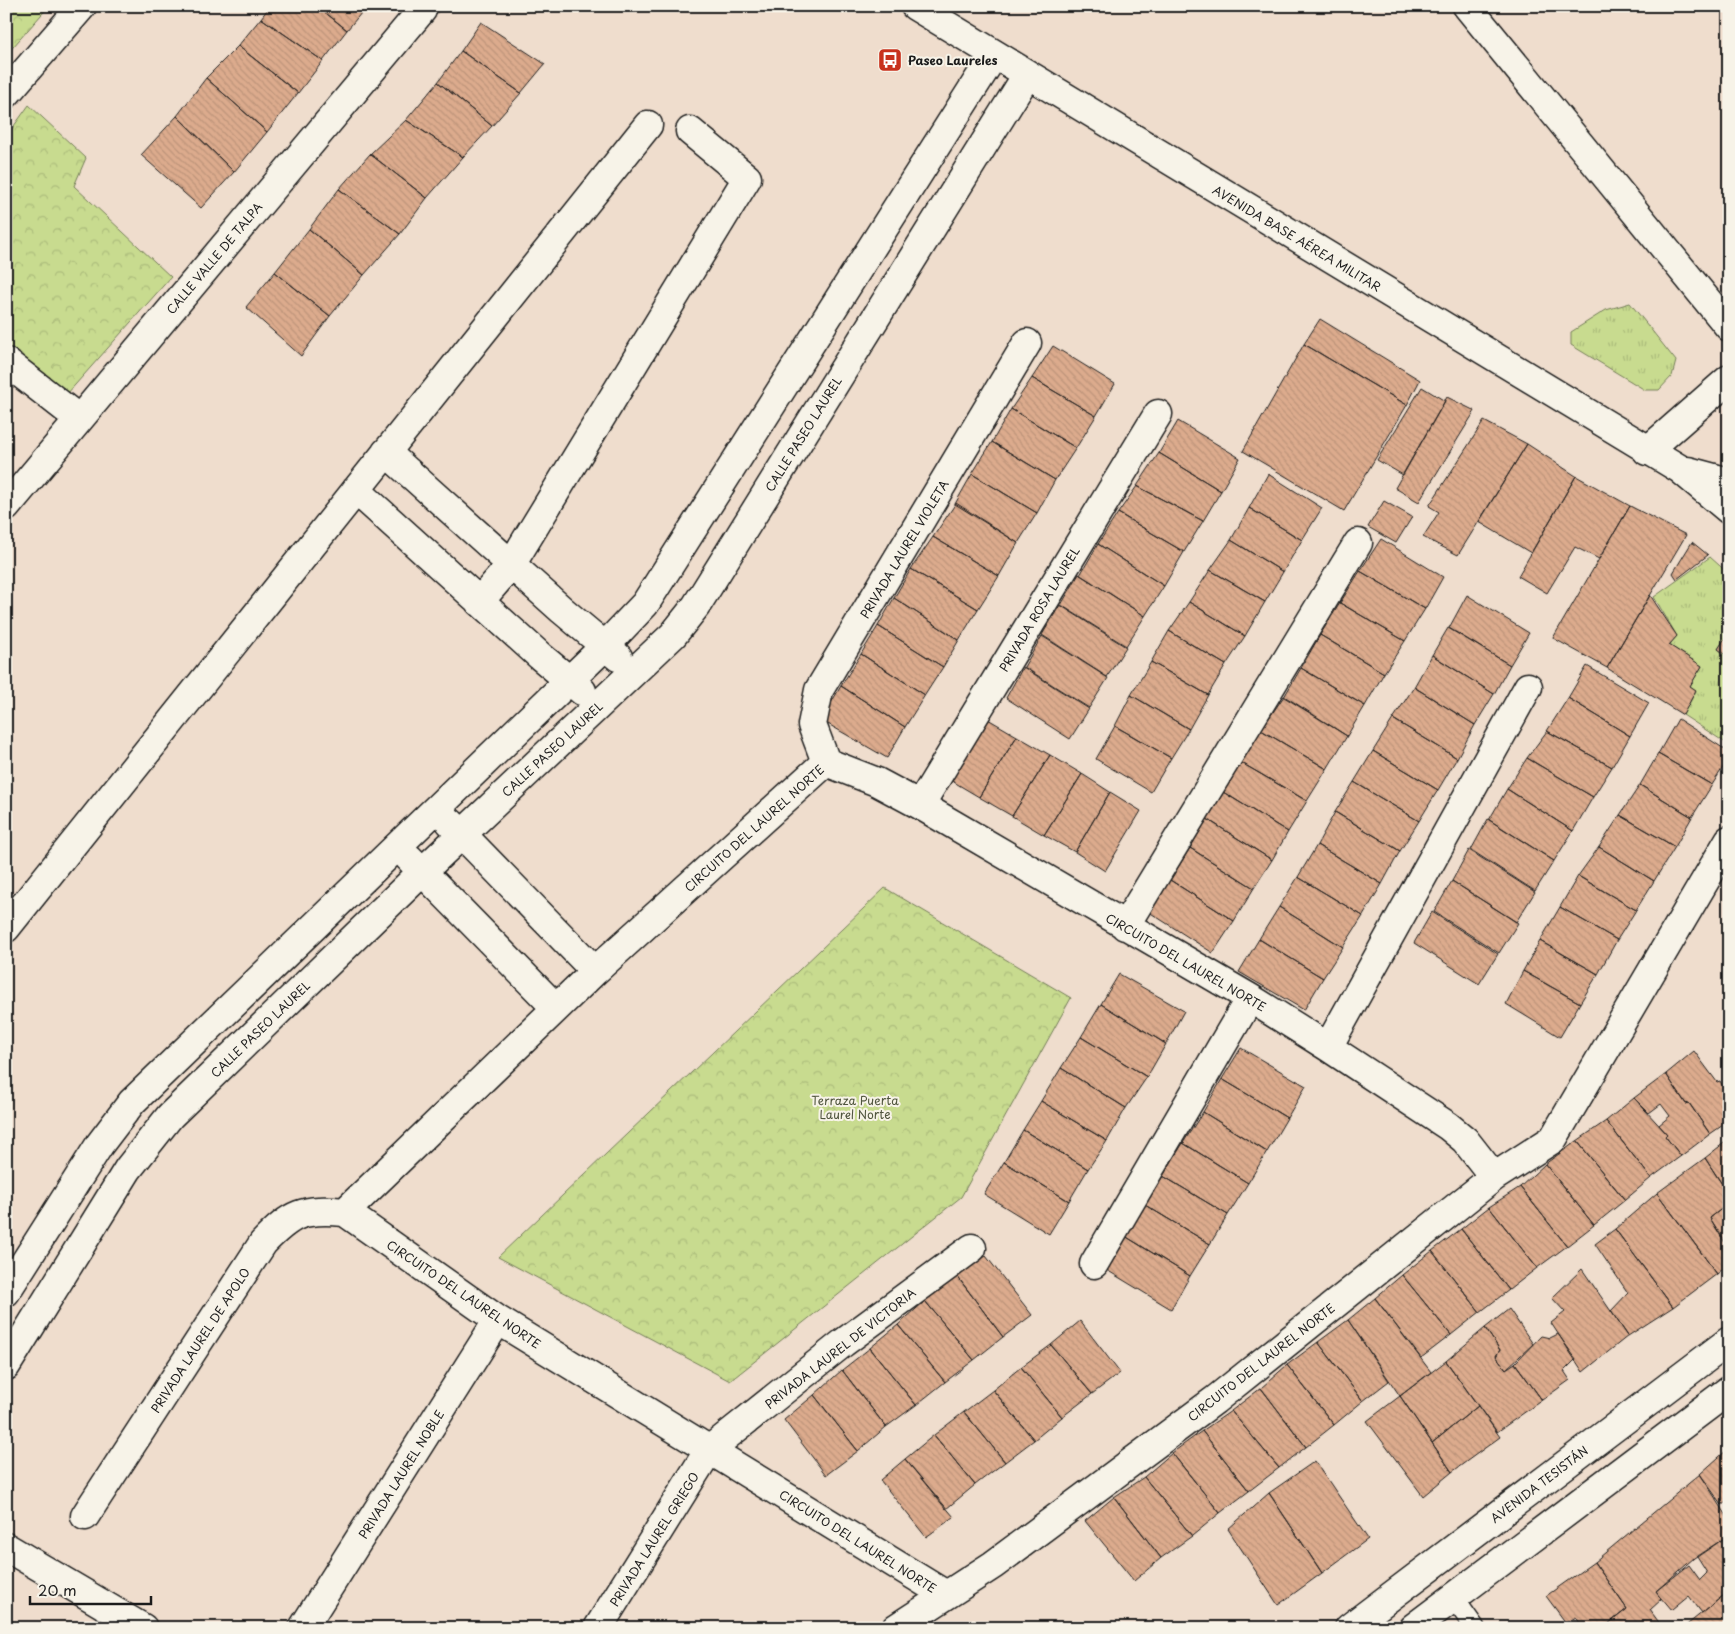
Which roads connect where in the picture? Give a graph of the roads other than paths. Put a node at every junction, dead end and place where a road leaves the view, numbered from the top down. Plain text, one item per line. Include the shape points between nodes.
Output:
1 (82, 6) edge
2 (915, 6) edge
3 (1467, 6) edge
4 (422, 10) dead end
5 (994, 55) junction
6 (1027, 74) junction
7 (6, 94) edge
8 (648, 125) dead end
9 (690, 130) dead end
10 (1729, 327) edge
11 (1028, 343) dead end
12 (6, 362) edge
13 (1729, 379) edge
14 (1158, 414) dead end
15 (79, 418) junction
16 (1647, 451) junction
17 (386, 452) junction
18 (1680, 469) junction
19 (1729, 482) edge
20 (356, 490) junction
21 (6, 507) edge
22 (1729, 510) edge
23 (1358, 543) dead end
24 (511, 564) junction
25 (479, 602) junction
26 (605, 646) junction
27 (634, 671) junction
28 (570, 680) junction
29 (1528, 687) dead end
30 (598, 706) junction
31 (826, 762) junction
32 (920, 805) junction
33 (437, 808) junction
34 (462, 834) junction
35 (1729, 840) edge
36 (398, 846) junction
37 (422, 872) junction
38 (1125, 926) junction
39 (6, 928) edge
40 (595, 971) junction
41 (1250, 998) junction
42 (556, 1008) junction
43 (1328, 1047) junction
44 (1494, 1177) junction
45 (345, 1212) junction
46 (972, 1248) dead end
47 (1094, 1264) dead end
48 (6, 1292) edge
49 (498, 1320) junction
50 (1729, 1341) edge
51 (6, 1366) edge
52 (1729, 1390) edge
53 (710, 1450) junction
54 (85, 1516) dead end
55 (6, 1547) edge
56 (946, 1595) junction
57 (1453, 1598) junction
58 (143, 1628) edge
59 (303, 1628) edge
60 (598, 1628) edge
61 (896, 1628) edge
62 (1350, 1628) edge
63 (1413, 1628) edge
64 (1475, 1628) edge

1 - 7 street
2 - 5 street, AVENIDA BASE AÉREA MILITAR
3 - 10 street
4 - 15 street, CALLE VALLE DE TALPA
5 - 6 street, AVENIDA BASE AÉREA MILITAR
5 - 26 street via 662,580 645,604
6 - 16 street, AVENIDA BASE AÉREA MILITAR
6 - 27 street, CALLE PASEO LAUREL via 696,606 673,635
8 - 17 street
9 - 24 street via 747,178
11 - 31 street, PRIVADA LAUREL VIOLETA via 819,690 812,725
12 - 15 street
13 - 16 street
14 - 32 street, PRIVADA ROSA LAUREL
15 - 21 street, CALLE VALLE DE TALPA
16 - 18 street, AVENIDA BASE AÉREA MILITAR
17 - 20 street
17 - 24 street
18 - 19 street, AVENIDA BASE AÉREA MILITAR
18 - 22 street, AVENIDA BASE AÉREA MILITAR
20 - 25 street
20 - 39 street
23 - 38 street
24 - 25 street
24 - 26 street
25 - 28 street
26 - 27 street
26 - 28 street
27 - 30 street, CALLE PASEO LAUREL
28 - 30 street
28 - 33 street
29 - 43 street
30 - 34 street, CALLE PASEO LAUREL
31 - 32 street, CIRCUITO DEL LAUREL NORTE via 877,782
31 - 40 street, CIRCUITO DEL LAUREL NORTE
32 - 38 street, CIRCUITO DEL LAUREL NORTE
33 - 34 street
33 - 36 street
34 - 37 street, CALLE PASEO LAUREL
34 - 40 street
35 - 44 street via 1553,1139
36 - 37 street
36 - 48 street via 132,1102 100,1144
37 - 42 street
37 - 51 street, CALLE PASEO LAUREL via 170,1116 128,1169
38 - 41 street, CIRCUITO DEL LAUREL NORTE
40 - 42 street, CIRCUITO DEL LAUREL NORTE
41 - 43 street, CIRCUITO DEL LAUREL NORTE
41 - 47 street
42 - 45 street, CIRCUITO DEL LAUREL NORTE
43 - 44 street, CIRCUITO DEL LAUREL NORTE via 1448,1126 1465,1140
44 - 56 street, CIRCUITO DEL LAUREL NORTE via 1215,1400 993,1565
45 - 49 street, CIRCUITO DEL LAUREL NORTE
45 - 54 street, PRIVADA LAUREL DE APOLO via 320,1210 301,1214 283,1222 263,1243
46 - 53 street, PRIVADA LAUREL DE VICTORIA via 843,1343
49 - 53 street, CIRCUITO DEL LAUREL NORTE
49 - 59 street, PRIVADA LAUREL NOBLE
50 - 62 street, AVENIDA TESISTÁN
52 - 57 street
53 - 56 street, CIRCUITO DEL LAUREL NORTE
53 - 60 street, PRIVADA LAUREL GRIEGO
55 - 58 street
56 - 61 street
57 - 63 street
57 - 64 lane

